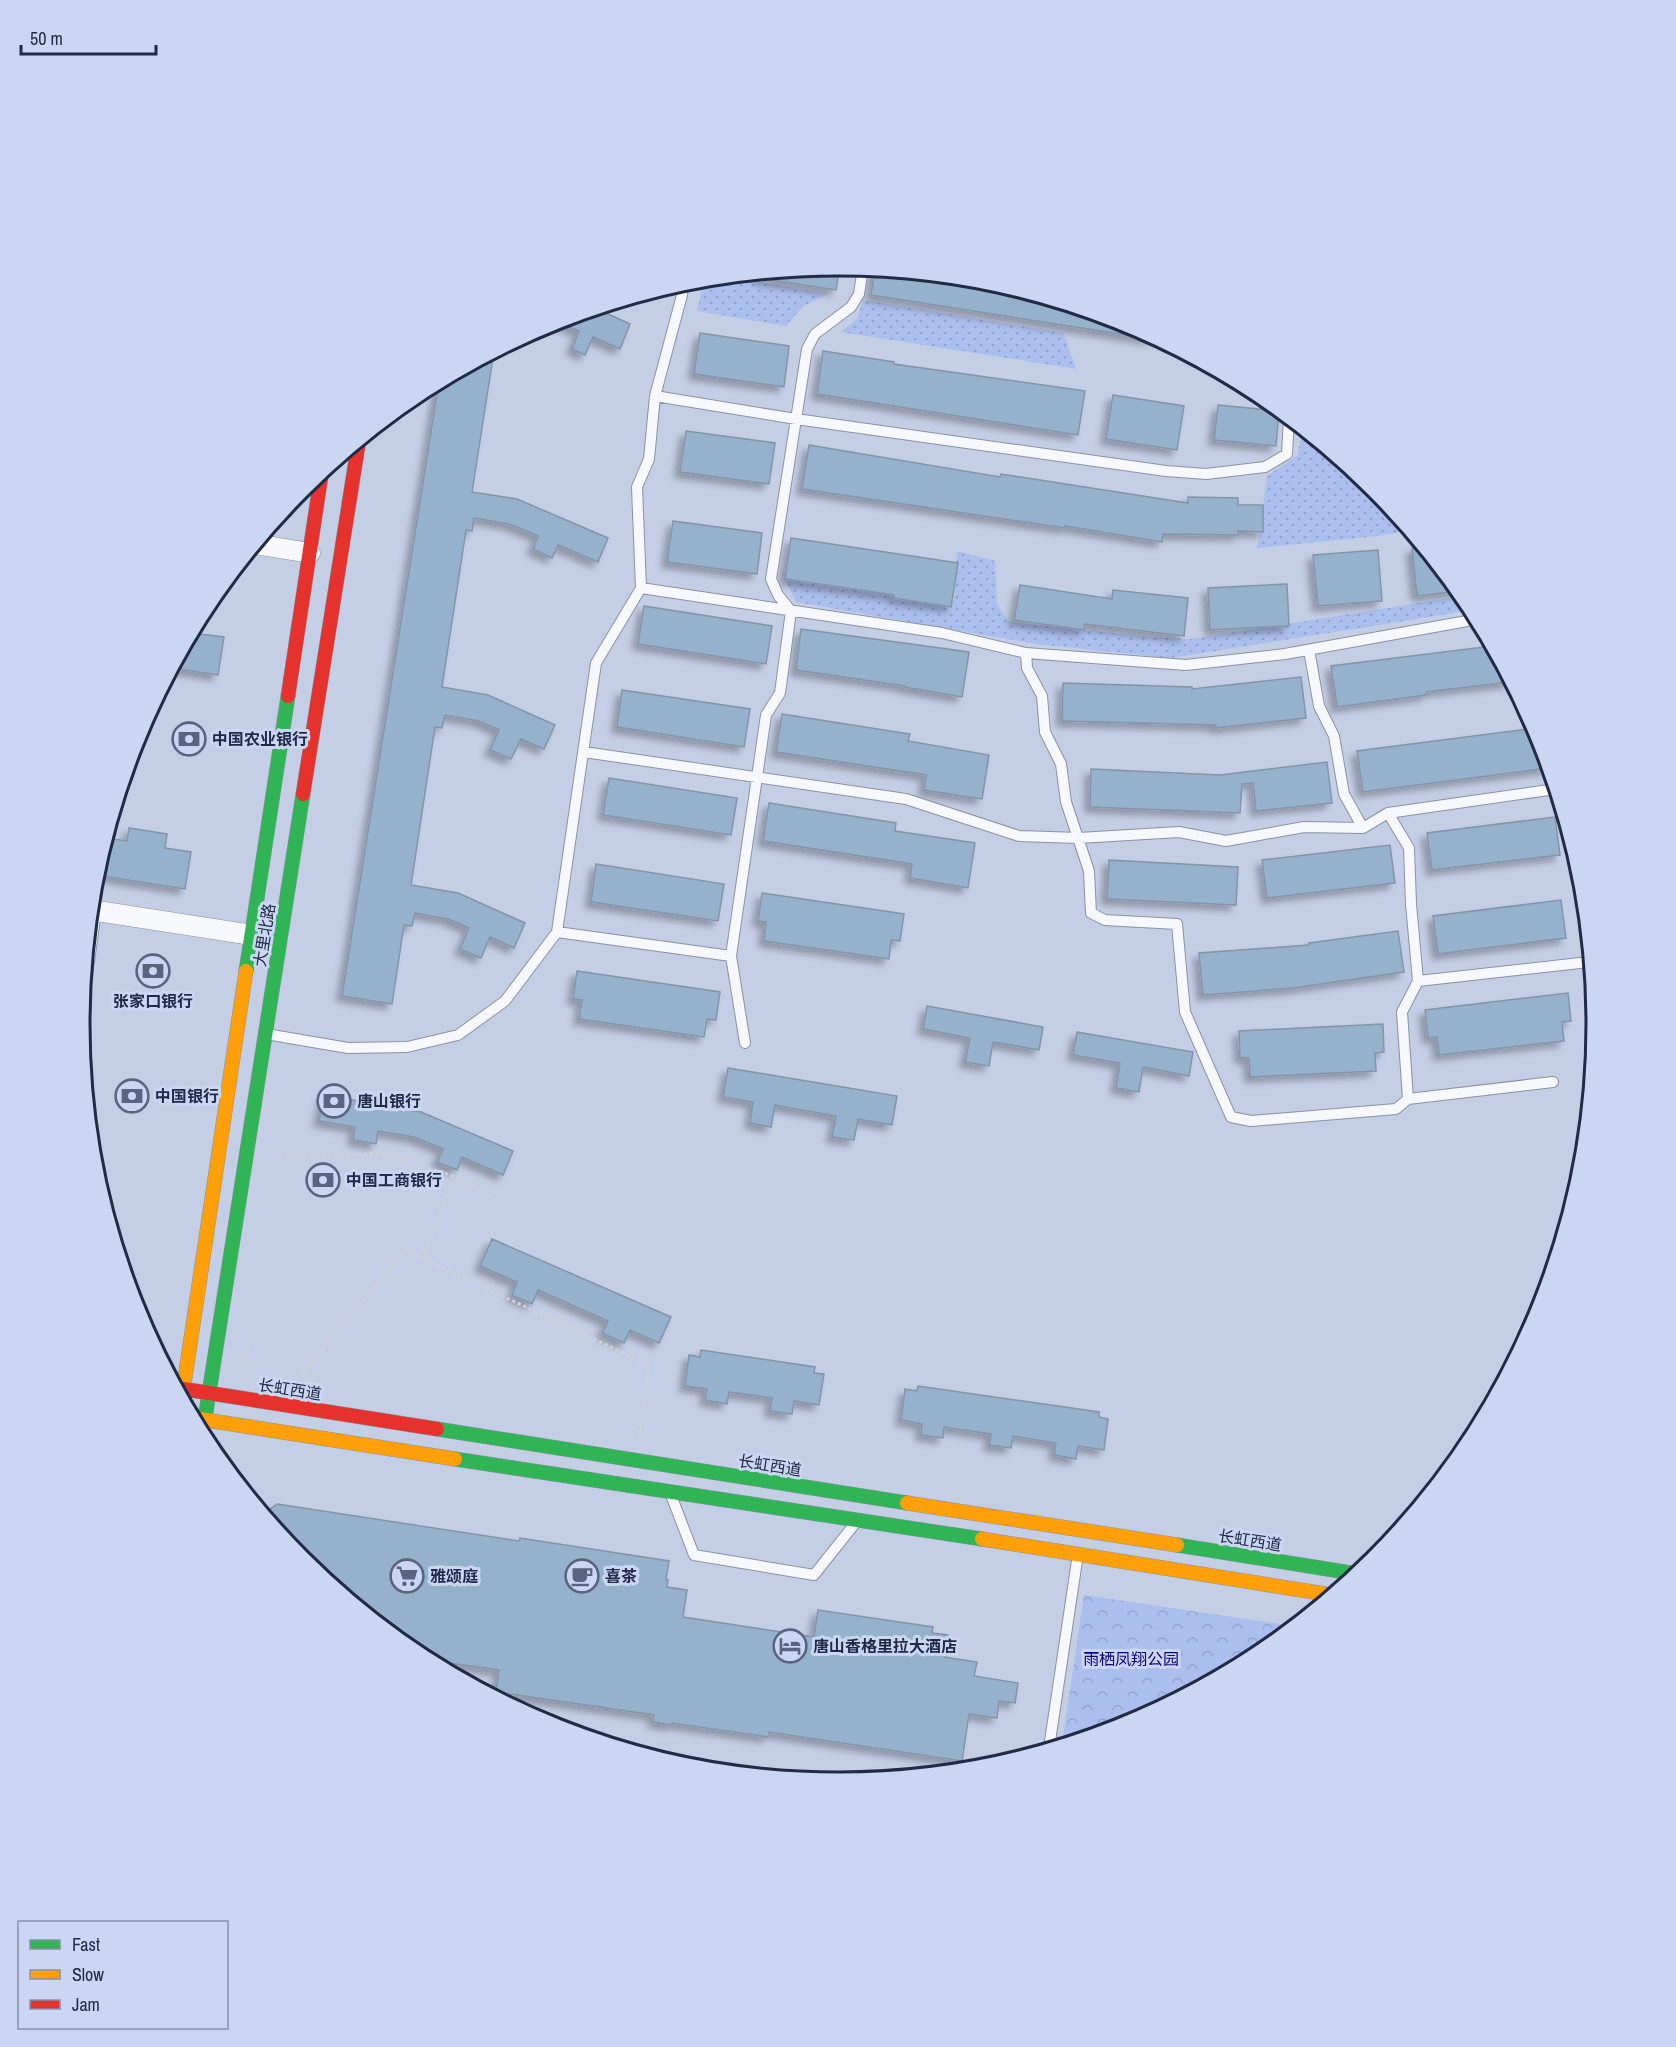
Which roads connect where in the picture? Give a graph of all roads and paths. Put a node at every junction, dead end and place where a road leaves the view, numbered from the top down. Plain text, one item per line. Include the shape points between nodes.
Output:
1 (862, 276) edge
2 (682, 292) edge
3 (655, 396) junction
4 (796, 419) junction
5 (1288, 427) edge
6 (357, 451) edge
7 (320, 485) edge
8 (263, 545) edge
9 (310, 553) junction
10 (640, 588) junction
11 (791, 611) junction
12 (1468, 621) edge
13 (1309, 650) junction
14 (1026, 653) junction
15 (585, 753) junction
16 (758, 777) junction
17 (1548, 790) edge
18 (1388, 813) junction
19 (1363, 828) junction
20 (1079, 838) junction
21 (98, 912) edge
22 (557, 932) junction
23 (252, 935) junction
24 (732, 956) junction
25 (1583, 959) edge
26 (1418, 981) junction
27 (265, 1034) junction
28 (745, 1043) dead end
29 (1553, 1082) dead end
30 (1408, 1099) junction
31 (280, 1155) dead end
32 (454, 1176) junction
33 (492, 1197) dead end
34 (423, 1259) junction
35 (158, 1332) dead end
36 (158, 1335) edge
37 (248, 1345) dead end
38 (243, 1359) dead end
39 (182, 1383) edge
40 (292, 1384) dead end
41 (187, 1392) edge
42 (209, 1393) junction
43 (201, 1414) edge
44 (203, 1419) edge
45 (639, 1437) dead end
46 (670, 1492) junction
47 (859, 1519) junction
48 (1078, 1554) junction
49 (1346, 1572) edge
50 (1322, 1593) edge
51 (1050, 1740) edge

1 - 4 lane via 859,294 850,307 815,334 807,349
2 - 3 lane
3 - 4 lane
3 - 10 lane via 649,459 637,487
4 - 5 lane via 1206,474 1264,467 1287,454
4 - 11 lane via 771,579
6 - 27 main road, 大里北路
7 - 9 main road, 大里北路
8 - 9 street
9 - 23 main road, 大里北路
10 - 11 lane
10 - 15 lane via 596,663
11 - 14 lane via 942,633
11 - 16 lane via 780,693 766,715
12 - 13 lane
13 - 14 lane via 1186,665
13 - 19 lane via 1319,706 1334,736 1344,794
14 - 20 lane via 1028,668 1042,696 1044,732 1061,764 1066,802
15 - 16 lane
15 - 22 lane
16 - 20 lane via 906,799 1019,836
16 - 24 lane
17 - 18 lane
18 - 19 lane
18 - 26 lane via 1409,848
19 - 20 lane via 1304,827 1226,841 1179,832
20 - 30 lane via 1089,871 1091,913 1105,920 1177,924 1185,1012 1231,1117 1251,1121 1396,1110
21 - 23 street
22 - 24 lane
22 - 27 lane via 505,1001 458,1035 407,1047 348,1048
23 - 39 main road, 大里北路
24 - 28 lane
25 - 26 lane
26 - 30 lane via 1402,1012
27 - 42 main road, 大里北路
29 - 30 lane
31 - 32 path via 384,1154
32 - 33 path
32 - 34 path
34 - 40 path via 405,1250
34 - 45 path via 649,1365
35 - 36 path
37 - 38 path
41 - 42 main road, 长虹西道
42 - 43 main road, 大里北路
42 - 49 main road, 长虹西道
44 - 46 main road
46 - 47 main road
46 - 47 lane via 694,1555 814,1575
47 - 48 main road
48 - 50 main road
48 - 51 lane

